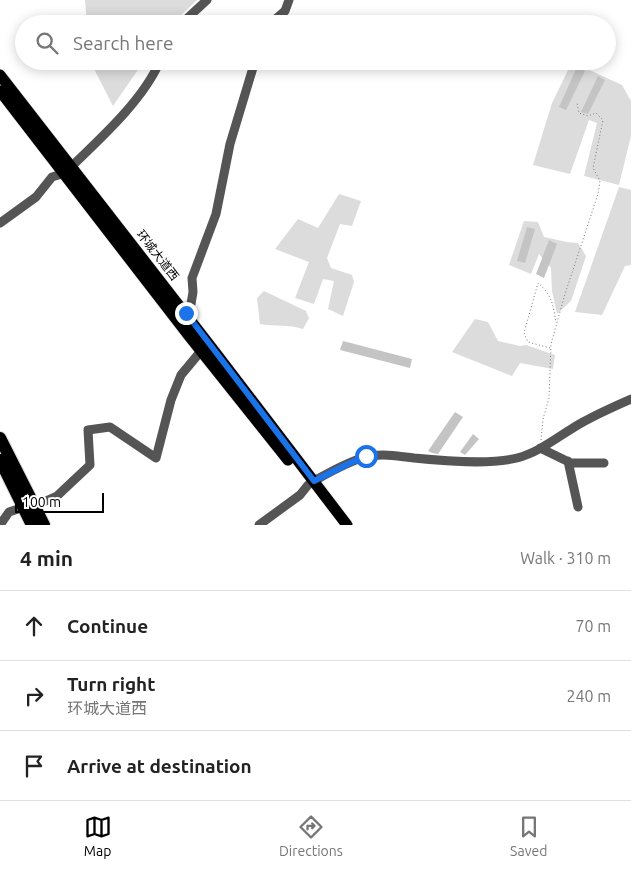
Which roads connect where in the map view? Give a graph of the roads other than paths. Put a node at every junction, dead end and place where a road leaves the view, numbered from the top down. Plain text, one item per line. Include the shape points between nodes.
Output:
1 (208, 0) edge
2 (289, 0) edge
3 (191, 15) edge
4 (280, 15) edge
5 (156, 70) edge
6 (252, 70) edge
7 (0, 75) edge
8 (0, 91) edge
9 (68, 170) junction
10 (0, 223) edge
11 (186, 313) junction
12 (201, 351) junction
13 (631, 399) edge
14 (0, 438) edge
15 (540, 448) junction
16 (0, 460) edge
17 (568, 461) junction
18 (604, 463) dead end
19 (311, 483) junction
20 (39, 504) dead end
21 (578, 507) dead end
22 (18, 509) dead end
23 (0, 525) edge
24 (32, 525) edge
25 (44, 525) edge
26 (259, 525) edge
27 (339, 525) edge
28 (347, 525) edge

1 - 3 street
2 - 4 street
5 - 9 street via 115,125
6 - 11 street via 230,144 216,214 192,278 192,304
7 - 9 main road, 环城大道西
8 - 9 main road, 环城大道西
9 - 10 street via 52,176 36,197
9 - 11 main road, 环城大道西
9 - 12 main road, 环城大道西
11 - 19 main road, 环城大道西
12 - 19 main road, 环城大道西
12 - 20 street via 181,375 156,458 110,427 88,430 90,465 57,496
13 - 15 street via 583,422
14 - 25 highway
15 - 17 street
15 - 19 street via 517,458 499,461 366,456
16 - 24 highway
17 - 18 street
17 - 21 street
19 - 26 street
19 - 27 main road, 环城大道西
19 - 28 main road, 环城大道西
22 - 23 street via 9,512

